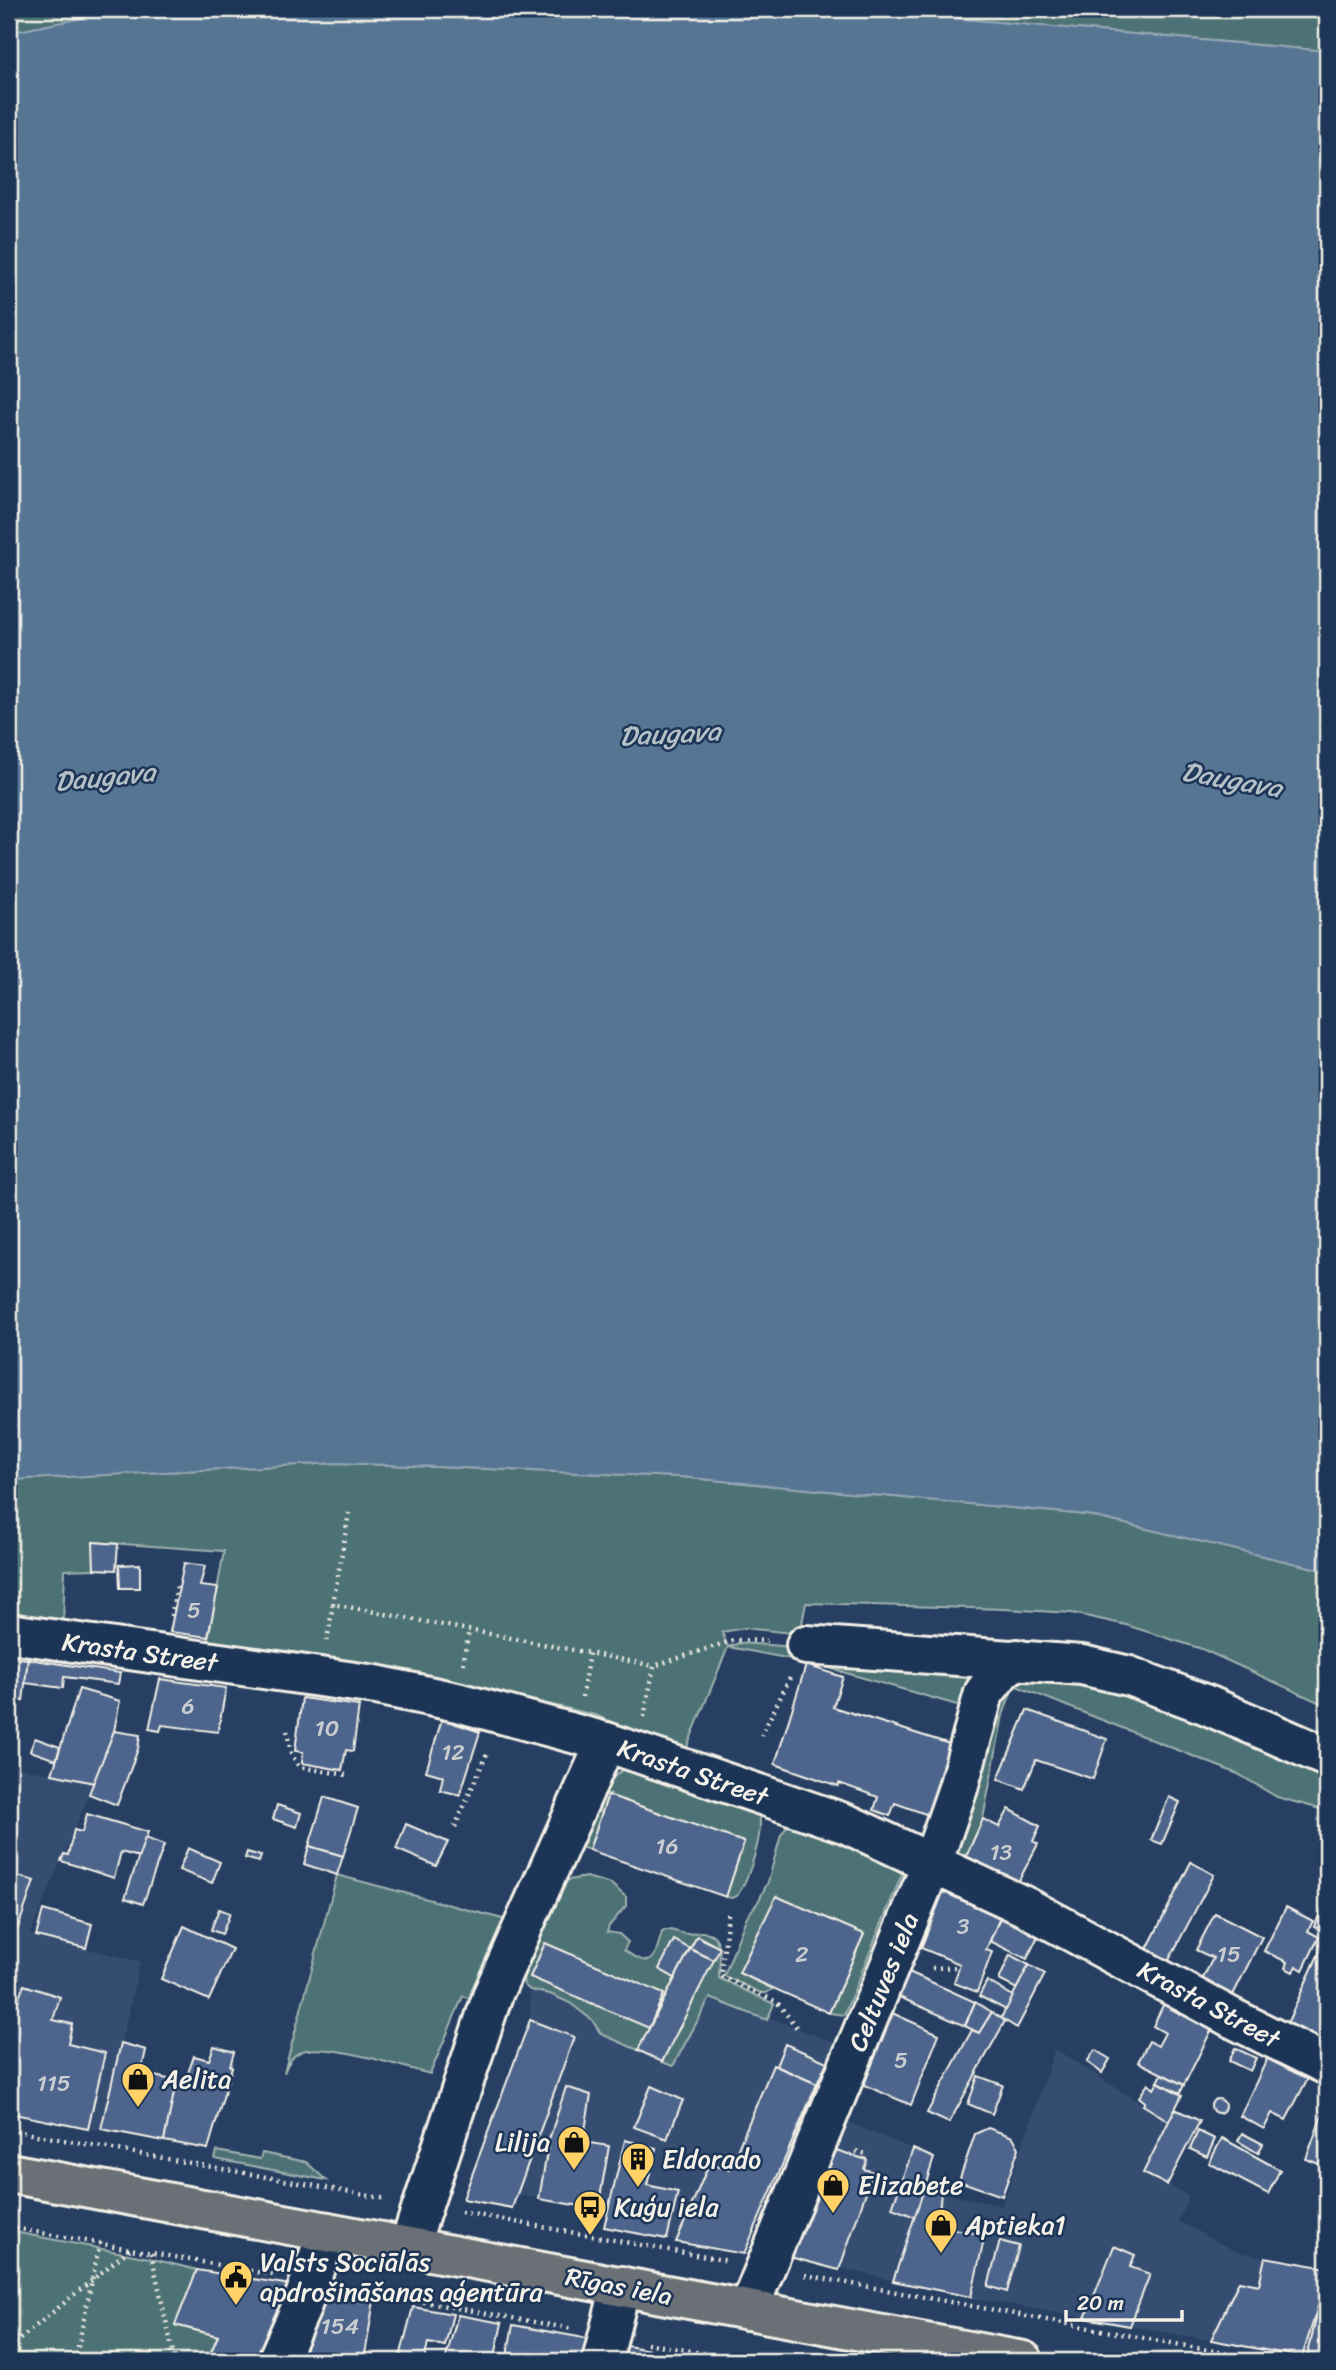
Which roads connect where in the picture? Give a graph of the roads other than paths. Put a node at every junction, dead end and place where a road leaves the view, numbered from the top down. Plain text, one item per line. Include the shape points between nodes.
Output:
1 (9, 1633) edge
2 (801, 1659) road end
3 (1017, 1659) junction
4 (606, 1743) junction
5 (1327, 1757) edge
6 (932, 1863) junction
7 (1327, 2065) edge
8 (9, 2173) edge
9 (327, 2232) junction
10 (409, 2247) junction
11 (621, 2286) junction
12 (748, 2310) junction
13 (605, 2349) edge
14 (277, 2361) edge
15 (1023, 2361) edge

1 - 4 street, Krasta Street via 376,1685
2 - 3 street
3 - 5 street via 1082,1665 1129,1676
3 - 6 street, Celtuves iela via 984,1693
4 - 6 street, Krasta Street via 846,1824
4 - 10 street via 493,1994
6 - 7 street, Krasta Street via 1026,1907
6 - 12 street, Celtuves iela
8 - 9 main road, Rīgas iela
9 - 10 main road, Rīgas iela
9 - 14 street
10 - 11 main road, Rīgas iela
11 - 12 main road, Rīgas iela
11 - 13 street
12 - 15 main road, Rīgas iela

